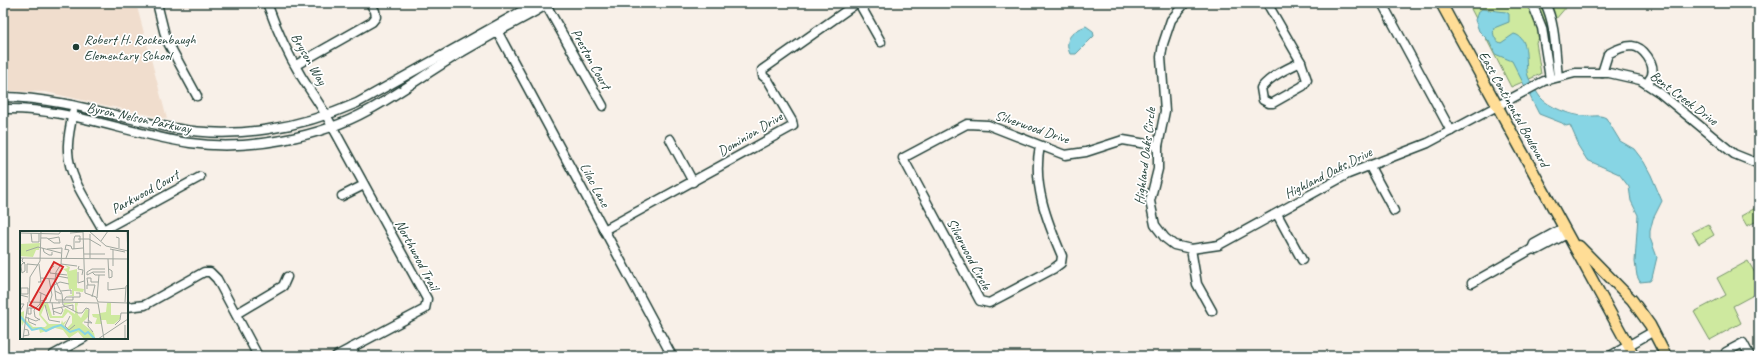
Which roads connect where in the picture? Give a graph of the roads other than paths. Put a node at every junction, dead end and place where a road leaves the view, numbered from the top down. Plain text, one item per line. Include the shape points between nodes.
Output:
1 (157, 3) edge
2 (267, 3) edge
3 (370, 3) edge
4 (536, 3) edge
5 (858, 3) edge
6 (1185, 3) edge
7 (1267, 3) edge
8 (1382, 3) edge
9 (1441, 3) edge
10 (1532, 3) edge
11 (1545, 3) edge
12 (547, 4) edge
13 (496, 29) junction
14 (881, 42) dead end
15 (441, 61) junction
16 (1301, 62) junction
17 (296, 65) junction
18 (1602, 73) junction
19 (1554, 78) junction
20 (1647, 84) junction
21 (197, 96) dead end
22 (3, 97) edge
23 (74, 105) junction
24 (603, 106) dead end
25 (1497, 107) junction
26 (3, 109) edge
27 (326, 115) junction
28 (72, 117) junction
29 (331, 126) junction
30 (1451, 130) junction
31 (670, 139) dead end
32 (1040, 146) junction
33 (1158, 146) junction
34 (903, 158) joint
35 (1759, 164) edge
36 (1369, 165) junction
37 (200, 177) dead end
38 (693, 182) junction
39 (364, 185) junction
40 (342, 196) dead end
41 (1394, 211) dead end
42 (1277, 214) junction
43 (604, 230) junction
44 (103, 231) edge
45 (1565, 231) junction
46 (1191, 250) junction
47 (1302, 260) dead end
48 (287, 277) dead end
49 (1472, 283) dead end
50 (128, 307) edge
51 (1212, 311) dead end
52 (236, 314) junction
53 (1654, 331) junction
54 (82, 339) edge
55 (1628, 346) junction
56 (351, 348) junction
57 (1726, 352) dead end
58 (52, 354) dead end
59 (258, 356) edge
60 (336, 356) edge
61 (356, 356) edge
62 (672, 356) edge
63 (1610, 356) edge
64 (1634, 356) edge
65 (1666, 356) edge
66 (1750, 356) edge

1 - 21 street via 166,39
2 - 17 street, Bryson Way via 282,41
3 - 17 street via 376,17 372,22
4 - 13 street, Byron Nelson Parkway
5 - 14 street
5 - 38 street, Dominion Drive via 762,70 763,76 768,80 793,126
6 - 33 street, Highland Oaks Circle via 1171,20 1163,44 1161,57 1165,111
7 - 16 street
8 - 30 street
9 - 25 main road, East Continental Boulevard
10 - 19 street via 1542,28
11 - 19 street via 1550,13 1552,28
12 - 13 street, Byron Nelson Parkway
12 - 24 street, Preston Court
13 - 15 street, Byron Nelson Parkway
13 - 43 street, Lilac Lane
15 - 27 street, Byron Nelson Parkway via 357,103
15 - 29 street, Byron Nelson Parkway via 369,110
16 - 16 street via 1307,80 1302,86 1274,103 1263,100 1261,88 1266,82 1281,71
17 - 27 street, Bryson Way
18 - 19 street, Bent Creek Drive via 1575,73
18 - 20 street, Bent Creek Drive via 1624,75
18 - 20 street via 1608,54 1617,48 1633,46 1645,52 1651,64 1652,76
19 - 25 street, Bent Creek Drive via 1522,92
20 - 35 street, Bent Creek Drive via 1734,154
22 - 23 street, Byron Nelson Parkway via 43,99
23 - 27 street, Byron Nelson Parkway via 197,131 246,132 282,127
23 - 28 street
25 - 30 street, Highland Oaks Drive
25 - 45 main road, East Continental Boulevard
26 - 28 street, Byron Nelson Parkway
27 - 29 street, Bryson Way
28 - 29 street, Byron Nelson Parkway via 157,138 214,145 282,140
28 - 44 street via 68,138 69,164
29 - 39 street, Northwood Trail
30 - 36 street, Highland Oaks Drive via 1415,148
31 - 38 street
32 - 33 street, Silverwood Drive via 1065,155 1086,152 1122,140
32 - 34 street, Silverwood Drive via 988,125 966,124
32 - 34 street, Silverwood Circle via 1036,177 1047,218 1062,256 1061,263 989,303 980,302
33 - 46 street, Highland Oaks Circle via 1158,169 1150,202 1151,213 1155,225 1165,238 1174,245
36 - 41 street
36 - 42 street, Highland Oaks Drive
37 - 44 street, Parkwood Court
38 - 43 street, Dominion Drive
39 - 40 street
39 - 56 street, Northwood Trail via 427,299 427,305 425,309
42 - 46 street, Highland Oaks Drive via 1219,245
42 - 47 street
43 - 62 street, Lilac Lane
45 - 49 street via 1534,244 1532,249
45 - 53 main road via 1591,260 1624,290
45 - 55 main road, East Continental Boulevard
46 - 51 street via 1197,284
48 - 52 street via 284,286
50 - 52 street via 145,305 204,272 210,272 217,279
52 - 59 street
53 - 55 street
53 - 65 main road
54 - 58 street
55 - 63 street
55 - 64 main road, East Continental Boulevard
56 - 60 street, Northwood Trail
56 - 61 street
57 - 66 street via 1743,343

